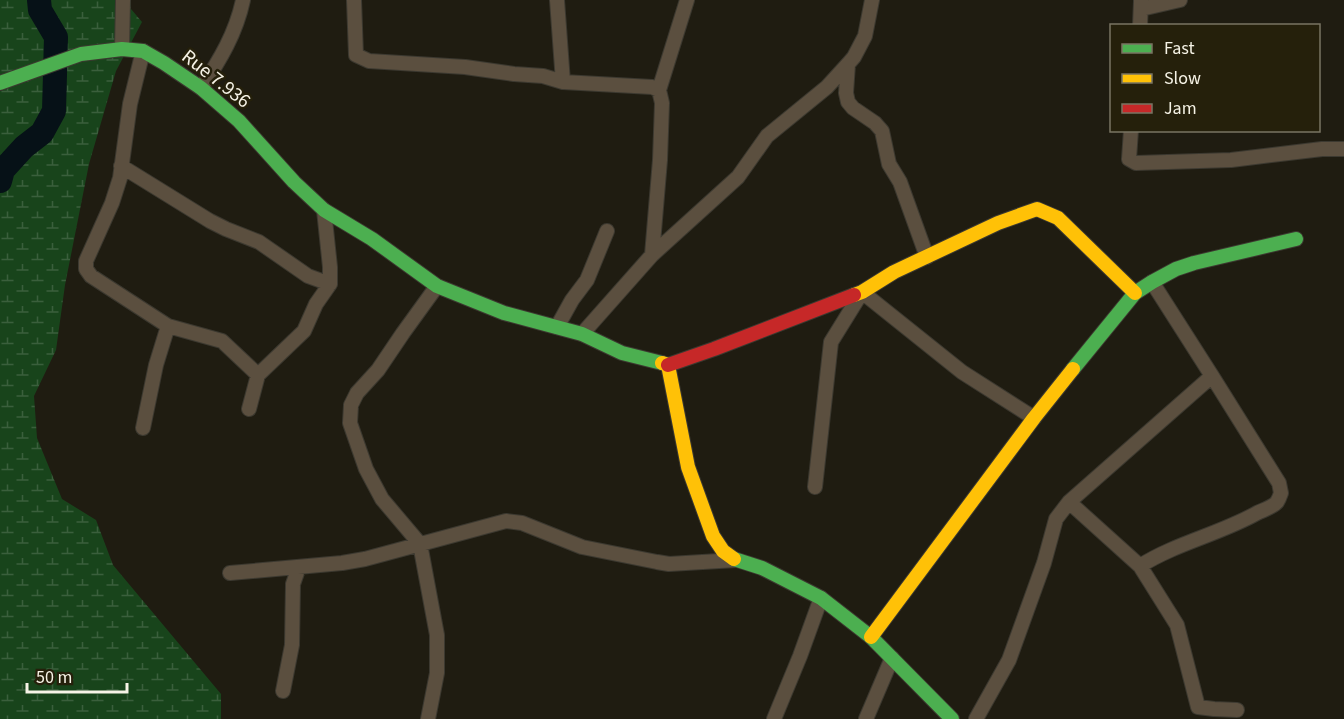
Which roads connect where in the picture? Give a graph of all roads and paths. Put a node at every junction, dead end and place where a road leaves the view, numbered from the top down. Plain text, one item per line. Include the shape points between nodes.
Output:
1 (123, 0) edge
2 (243, 0) edge
3 (354, 0) edge
4 (557, 0) edge
5 (687, 0) edge
6 (872, 0) edge
7 (1180, 0) edge
8 (1141, 4) edge
9 (1140, 24) edge
10 (122, 49) junction
11 (143, 51) junction
12 (848, 64) junction
13 (563, 82) junction
14 (0, 83) edge
15 (201, 88) junction
16 (658, 90) junction
17 (1131, 132) edge
18 (1344, 150) edge
19 (121, 166) junction
20 (324, 210) junction
21 (607, 231) dead end
22 (1296, 238) dead end
23 (652, 255) junction
24 (927, 257) junction
25 (1152, 282) junction
26 (330, 284) junction
27 (437, 286) junction
28 (862, 292) junction
29 (1136, 293) junction
30 (168, 326) junction
31 (557, 327) junction
32 (582, 334) junction
33 (668, 365) junction
34 (258, 375) junction
35 (1212, 376) junction
36 (249, 409) dead end
37 (1034, 418) junction
38 (143, 428) dead end
39 (815, 487) dead end
40 (1069, 502) junction
41 (420, 544) junction
42 (736, 560) junction
43 (1140, 566) junction
44 (299, 567) junction
45 (230, 573) dead end
46 (821, 598) junction
47 (871, 637) junction
48 (892, 658) junction
49 (283, 691) dead end
50 (1237, 710) dead end
51 (428, 719) edge
52 (774, 719) edge
53 (866, 719) edge
54 (952, 719) edge
55 (976, 719) edge

1 - 10 street
2 - 15 street via 228,44
3 - 13 street via 356,55 369,61 543,76
4 - 13 street
5 - 16 street
6 - 12 street via 865,36
7 - 8 street
8 - 9 street
10 - 11 street, Rue 7.936
10 - 14 street, Rue 7.936 via 81,54
11 - 15 street, Rue 7.936
11 - 19 street
12 - 23 street via 827,87 767,136 738,177
12 - 24 street via 848,102 882,131 889,164 900,182
13 - 16 street
15 - 20 street, Rue 7.936 via 239,120
16 - 23 street via 662,103 660,160
17 - 18 street via 1129,159 1136,163
19 - 26 street via 210,221 259,242 308,276
19 - 30 street via 112,202 86,268 91,276
20 - 26 street
20 - 27 street, Rue 7.936
21 - 31 street via 587,280
22 - 25 street via 1194,263
23 - 32 street
24 - 28 street
24 - 29 street via 1037,209 1058,218
25 - 29 street
25 - 35 street
26 - 34 street via 304,331
27 - 31 street, Rue 7.936 via 504,313
27 - 41 street via 351,405 350,423 366,469 382,499
28 - 33 street
28 - 37 street via 962,372
28 - 39 street via 831,342
29 - 37 street
30 - 34 street via 222,341
30 - 38 street
31 - 32 street, Rue 7.936
32 - 33 street, Rue 7.936 via 622,353
33 - 42 street via 692,477 713,536 723,551
34 - 36 street
35 - 40 street
35 - 43 street via 1281,493 1277,502 1244,520
37 - 47 street
40 - 43 street
40 - 55 street via 1056,519 1009,660
41 - 42 street via 506,521 522,523 582,547 657,562
41 - 44 street via 342,563
41 - 51 street via 436,635 437,673
42 - 46 street via 762,568
43 - 50 street via 1177,625 1198,707
44 - 45 street
44 - 49 street via 293,584 292,645
46 - 47 street
46 - 52 street
47 - 48 street
48 - 53 street
48 - 54 street

